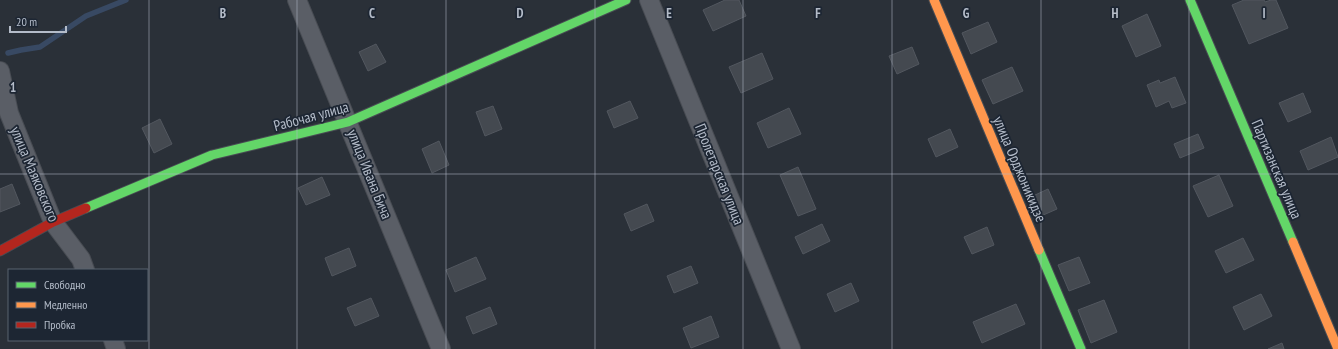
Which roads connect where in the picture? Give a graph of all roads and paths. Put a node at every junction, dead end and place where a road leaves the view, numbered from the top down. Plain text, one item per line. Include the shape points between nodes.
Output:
1 (297, 0) edge
2 (626, 0) edge
3 (649, 0) edge
4 (934, 0) edge
5 (1190, 0) edge
6 (0, 71) edge
7 (348, 122) junction
8 (53, 222) junction
9 (0, 251) edge
10 (85, 269) edge
11 (441, 349) edge
12 (791, 349) edge
13 (1081, 349) edge
14 (1338, 349) edge

1 - 7 street, улица Ивана Бича
2 - 7 street, Рабочая улица
3 - 12 street, Пролетарская улица
4 - 13 street, улица Орджоникидзе
5 - 14 street, Партизанская улица
6 - 8 street, улица Маяковского via 10,113
7 - 8 street, Рабочая улица via 212,154
7 - 11 street, улица Ивана Бича
8 - 9 street, Рабочая улица
8 - 10 street, улица Маяковского via 81,259

